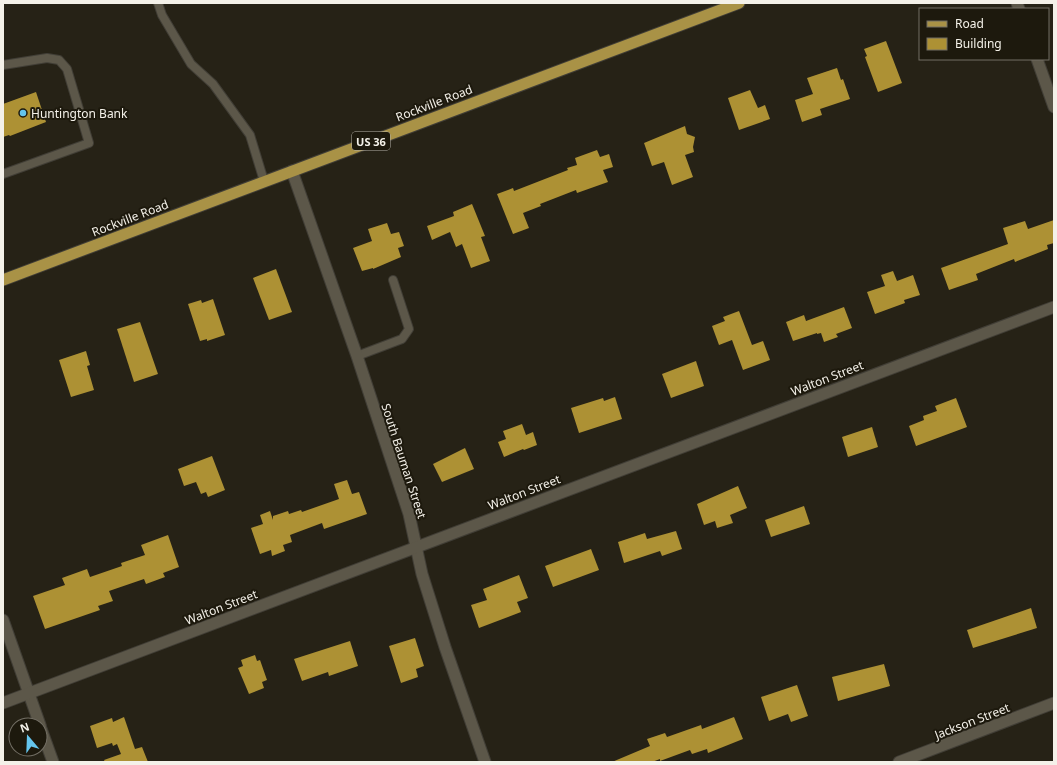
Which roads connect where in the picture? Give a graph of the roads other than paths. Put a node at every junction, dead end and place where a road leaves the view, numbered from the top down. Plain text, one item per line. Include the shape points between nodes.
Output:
1 (158, 3) edge
2 (739, 3) edge
3 (1037, 60) edge
4 (3, 65) edge
5 (1054, 106) edge
6 (292, 170) junction
7 (3, 174) edge
8 (264, 181) junction
9 (3, 280) edge
10 (393, 280) dead end
11 (1054, 306) edge
12 (357, 356) junction
13 (416, 546) junction
14 (3, 620) edge
15 (29, 694) junction
16 (3, 703) edge
17 (1054, 703) edge
18 (37, 717) edge
19 (48, 750) edge
20 (52, 762) edge
21 (485, 762) edge
22 (899, 762) edge

1 - 8 lane via 162,15 192,64 213,84 250,135
2 - 6 main road, Rockville Road / US 36
3 - 5 street
4 - 7 lane via 47,58 59,60 67,69 89,143
6 - 8 main road, Rockville Road / US 36
6 - 12 street, South Bauman Street
8 - 9 main road, Rockville Road / US 36
10 - 12 lane via 409,329 402,339
11 - 13 street, Walton Street
12 - 13 street, South Bauman Street via 409,514
13 - 15 street, Walton Street
13 - 21 street, South Bauman Street via 445,647
14 - 15 street
15 - 16 street, Walton Street
15 - 18 street
17 - 22 street, Jackson Street
19 - 20 street

